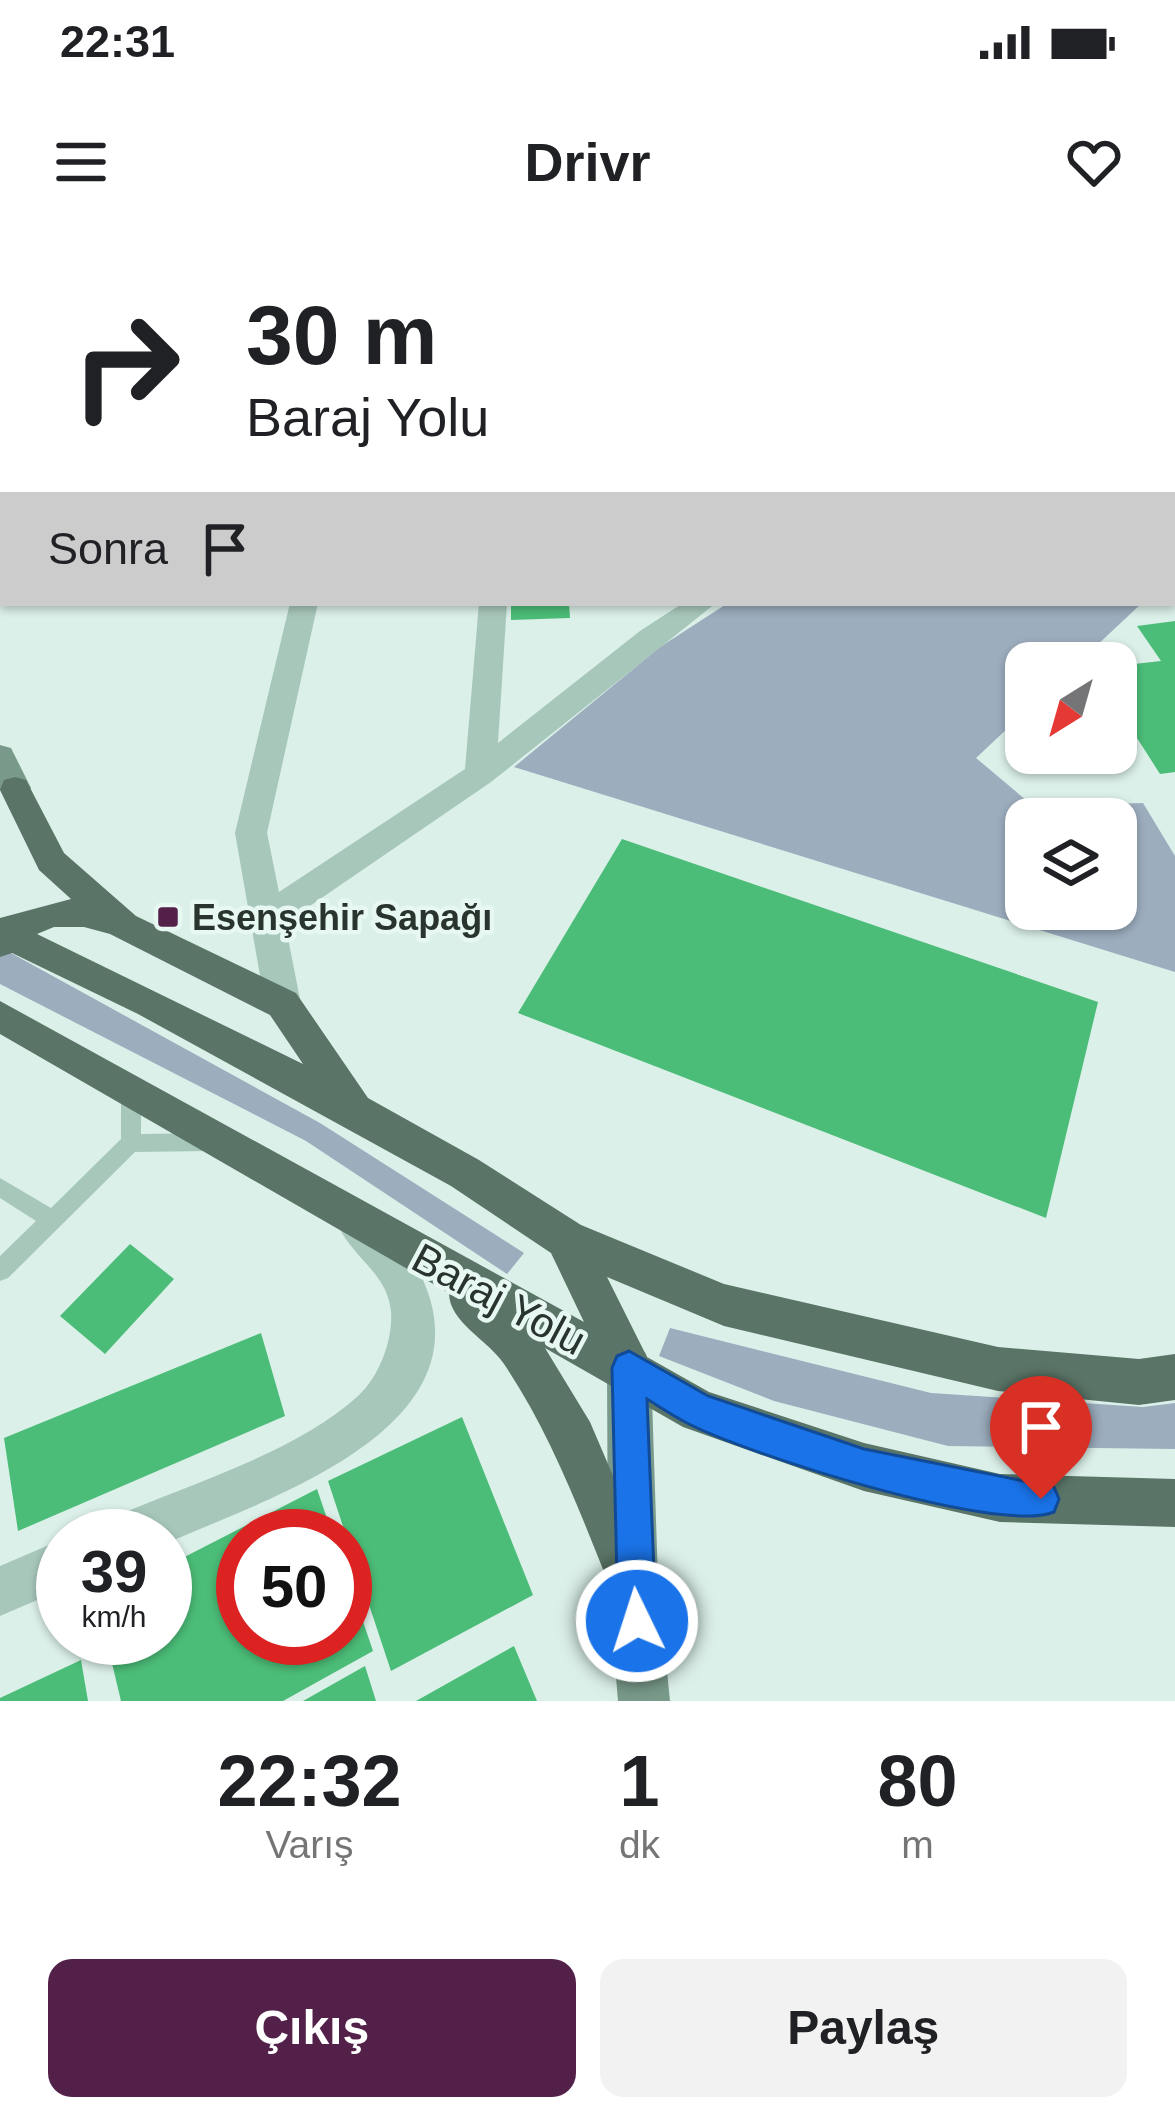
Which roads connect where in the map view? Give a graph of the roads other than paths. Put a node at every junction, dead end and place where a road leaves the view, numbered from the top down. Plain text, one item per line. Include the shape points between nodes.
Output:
1 (303, 606) edge
2 (493, 606) edge
3 (653, 606) edge
4 (697, 606) edge
5 (650, 637) junction
6 (8, 772) edge
7 (480, 774) junction
8 (0, 826) edge
9 (266, 918) junction
10 (124, 926) junction
11 (2, 937) edge
12 (283, 1004) junction
13 (0, 1016) edge
14 (131, 1091) junction
15 (355, 1111) junction
16 (219, 1142) junction
17 (131, 1143) junction
18 (0, 1187) edge
19 (349, 1216) junction
20 (52, 1220) junction
21 (566, 1239) junction
22 (436, 1265) junction
23 (0, 1271) edge
24 (629, 1368) junction
25 (1175, 1377) edge
26 (1175, 1503) edge
27 (188, 1509) edge
28 (36, 1576) edge
29 (633, 1581) junction
30 (0, 1591) edge
31 (644, 1701) edge

1 - 9 street via 251,833
2 - 7 street
3 - 5 street
4 - 5 street
5 - 7 street
6 - 8 main road
6 - 10 main road via 51,861
7 - 9 street
9 - 12 street
10 - 11 main road via 88,910 49,912
10 - 12 main road
11 - 15 main road via 151,1003
12 - 15 main road
13 - 14 main road, Baraj Yolu
14 - 16 main road, Baraj Yolu
14 - 17 lane
15 - 21 main road
16 - 17 lane
16 - 19 main road, Baraj Yolu
17 - 20 lane
18 - 20 lane
19 - 22 main road, Baraj Yolu
19 - 27 street via 395,1263 413,1311 407,1361 376,1411 310,1456
20 - 23 lane
21 - 24 main road
21 - 25 main road via 724,1305 855,1338 998,1369 1139,1382
22 - 24 main road, Baraj Yolu
22 - 29 main road via 517,1344 574,1438
24 - 26 main road, Baraj Yolu via 699,1411 864,1467 1000,1498
24 - 29 main road
28 - 30 street
29 - 31 main road

